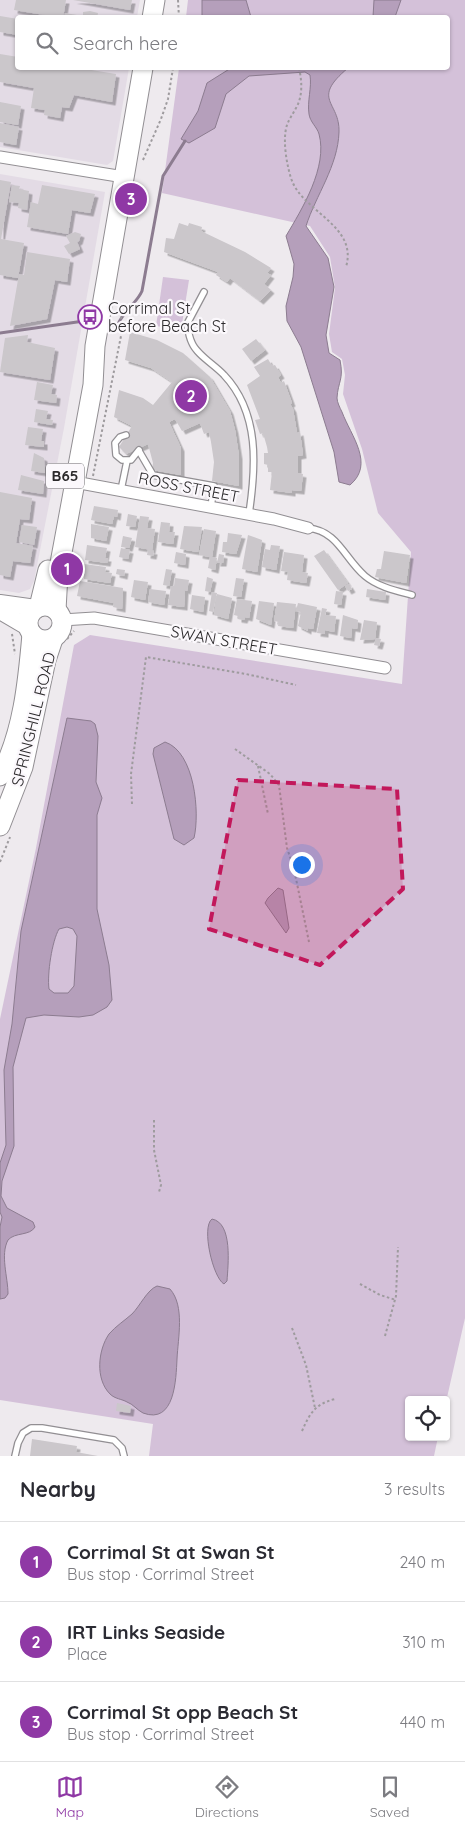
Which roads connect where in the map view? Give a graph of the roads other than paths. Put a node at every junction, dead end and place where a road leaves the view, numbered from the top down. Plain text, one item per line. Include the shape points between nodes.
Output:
1 (155, 0) edge
2 (152, 15) edge
3 (143, 70) edge
4 (0, 157) edge
5 (124, 178) junction
6 (204, 292) dead end
7 (126, 436) dead end
8 (127, 461) junction
9 (70, 481) junction
10 (121, 490) junction
11 (211, 507) junction
12 (249, 514) junction
13 (308, 528) joint
14 (412, 595) dead end
15 (0, 603) edge
16 (48, 611) junction
17 (0, 612) edge
18 (24, 631) junction
19 (53, 639) junction
20 (385, 668) dead end
21 (0, 776) edge
22 (0, 826) edge
23 (15, 1456) edge
24 (124, 1456) edge

1 - 2 main road
3 - 5 main road, B65
4 - 5 street
5 - 9 main road, B65 via 95,346 93,385
6 - 12 lane via 186,324 192,345 226,376 245,410 254,447 255,470
7 - 8 lane via 117,439 113,447 119,458
8 - 10 lane
8 - 11 lane via 134,458 139,450 152,475 214,486
9 - 10 street, ROSS STREET
9 - 16 main road, B65 via 44,589
10 - 11 street, ROSS STREET
11 - 12 street, ROSS STREET
12 - 13 street, ROSS STREET
13 - 14 lane via 330,535 366,577
15 - 16 street, SWAN STREET
16 - 18 main road, B65 via 29,617
16 - 19 main road, B65 via 62,629
16 - 20 street, SWAN STREET
17 - 18 street
18 - 19 main road via 42,640
18 - 21 main road, SPRINGHILL ROAD / B65 via 27,684 17,730
19 - 22 main road, SPRINGHILL ROAD / B65 via 23,767
23 - 24 lane via 23,1433 36,1427 114,1440 122,1448

